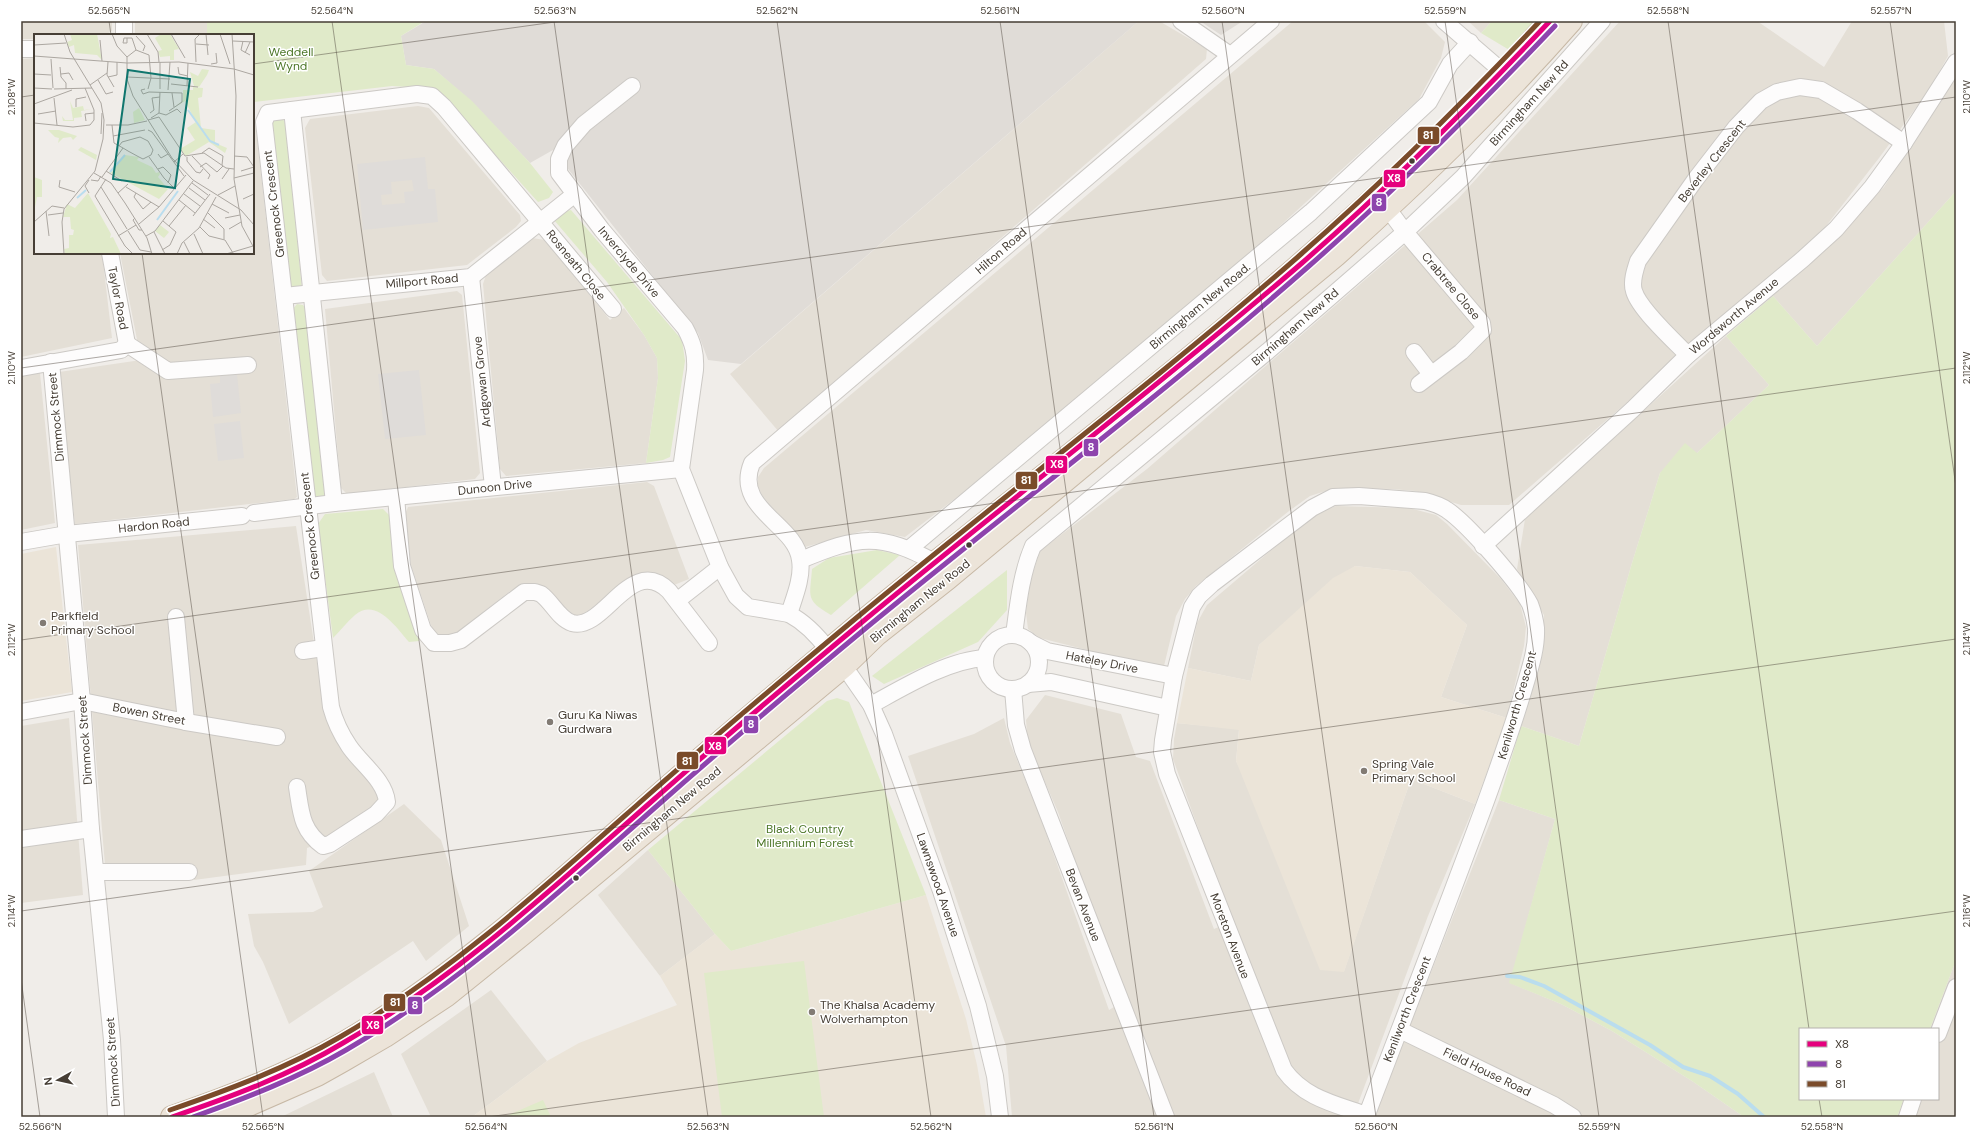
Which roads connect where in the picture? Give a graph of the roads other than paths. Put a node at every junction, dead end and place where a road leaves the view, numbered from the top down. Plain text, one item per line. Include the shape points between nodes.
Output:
1 (124, 21) edge
2 (1181, 21) edge
3 (1271, 21) edge
4 (1444, 21) edge
5 (1550, 21) edge
6 (1571, 21) edge
7 (1602, 21) edge
8 (124, 34) edge
9 (1470, 42) junction
10 (21, 49) edge
11 (34, 49) edge
12 (1230, 55) junction
13 (1956, 62) edge
14 (1509, 78) junction
15 (632, 86) dead end
16 (292, 110) junction
17 (1904, 143) junction
18 (575, 194) junction
19 (1388, 209) junction
20 (540, 221) junction
21 (1405, 232) junction
22 (110, 254) edge
23 (471, 277) junction
24 (312, 293) junction
25 (284, 296) junction
26 (613, 310) dead end
27 (127, 344) junction
28 (1414, 352) dead end
29 (1688, 355) junction
30 (51, 362) junction
31 (248, 366) dead end
32 (21, 368) edge
33 (1431, 374) junction
34 (1418, 384) dead end
35 (681, 468) junction
36 (493, 487) junction
37 (396, 497) junction
38 (334, 503) junction
39 (308, 506) junction
40 (67, 534) junction
41 (21, 542) edge
42 (1483, 546) junction
43 (909, 549) junction
44 (800, 560) junction
45 (936, 563) junction
46 (720, 567) junction
47 (678, 600) junction
48 (789, 614) junction
49 (176, 617) dead end
50 (1014, 635) junction
51 (710, 643) dead end
52 (1031, 643) junction
53 (323, 648) junction
54 (303, 651) dead end
55 (829, 651) junction
56 (985, 658) junction
57 (844, 666) junction
58 (1174, 676) junction
59 (1020, 686) junction
60 (82, 701) junction
61 (871, 705) junction
62 (1168, 708) junction
63 (21, 712) edge
64 (186, 722) junction
65 (277, 737) dead end
66 (297, 787) dead end
67 (91, 829) junction
68 (21, 839) edge
69 (96, 872) junction
70 (189, 872) dead end
71 (1956, 987) edge
72 (1400, 1030) junction
73 (1939, 1031) edge
74 (1913, 1100) edge
75 (1552, 1111) edge
76 (250, 1112) edge
77 (1366, 1116) edge
78 (116, 1117) edge
79 (172, 1117) edge
80 (221, 1117) edge
81 (1000, 1117) edge
82 (1166, 1117) edge
83 (1573, 1117) edge
84 (1907, 1117) edge

1 - 8 street
2 - 12 street
3 - 12 street, Hilton Road
4 - 9 street
5 - 14 highway, Birmingham New Road
6 - 14 highway, Birmingham New Road
7 - 21 street, Birmingham New Rd via 1463,177
9 - 14 street
9 - 43 street, Birmingham New Road. via 1450,64 1429,102 1311,212
10 - 11 street
12 - 44 street, Hilton Road via 752,463 749,471 749,490 757,503 797,548
13 - 17 street, Wordsworth Avenue
14 - 19 highway, Birmingham New Road
14 - 45 highway, Birmingham New Road via 1318,249
15 - 18 street, Inverclyde Drive via 584,124 565,146 559,159 559,173
16 - 20 street, Greenock Crescent via 417,94 432,96
16 - 24 street
16 - 25 street, Greenock Crescent via 268,113 264,122
17 - 29 street, Wordsworth Avenue via 1872,187 1836,229
17 - 29 street, Beverley Crescent via 1821,90 1800,87 1777,92 1761,101 1736,127 1695,180 1638,261 1634,275 1634,291 1643,307
18 - 20 street, Millport Road
18 - 35 street, Inverclyde Drive via 685,328 693,342 695,370
19 - 21 street, Crabtree Close
19 - 57 highway, Birmingham New Road via 948,578 877,634
20 - 23 street, Millport Road
20 - 26 street, Rosneath Close
21 - 33 street, Crabtree Close via 1482,323 1483,330 1461,352
21 - 50 street, Birmingham New Rd via 1268,351 1033,546 1026,561
22 - 27 street, Taylor Road
23 - 24 street, Millport Road
23 - 36 street, Ardgowan Grove
24 - 25 street, Millport Road
24 - 38 street
25 - 39 street, Greenock Crescent
27 - 30 street via 121,350
27 - 31 street via 168,371
28 - 33 street
29 - 42 street, Wordsworth Avenue via 1633,409
30 - 32 street
30 - 40 street, Dimmock Street
33 - 34 street, Crabtree Close
35 - 36 street, Dunoon Drive
35 - 46 street
36 - 37 street, Dunoon Drive
37 - 38 street, Dunoon Drive
37 - 47 street via 402,566 423,630 434,643 461,640 524,592 540,594 567,621 578,624 591,619 639,582 654,581 662,584
38 - 39 street, Dunoon Drive
39 - 40 street, Hardon Road via 248,515
39 - 53 street, Greenock Crescent
40 - 41 street, Hardon Road
40 - 60 street, Dimmock Street
42 - 58 street, Kenilworth Crescent via 1458,518 1435,503 1411,499 1333,497 1312,508 1199,596 1188,619
42 - 72 street, Kenilworth Crescent via 1529,603 1534,614 1536,642 1512,732
43 - 44 street via 894,543 856,541 842,543
43 - 45 street
44 - 48 street via 797,585
45 - 55 highway, Birmingham New Road
46 - 47 street
46 - 48 street via 736,596 748,606
47 - 51 street
48 - 55 street via 805,624
49 - 64 street
50 - 52 street
50 - 56 street via 1001,637 994,642 986,652
52 - 58 street, Hateley Drive via 1047,651
52 - 59 street via 1036,650 1039,665 1033,679
53 - 54 street
53 - 66 street, Greenock Crescent via 331,707 337,727 375,778 386,795 387,802 376,814 323,846 312,839 302,820
55 - 57 highway
55 - 79 highway, Birmingham New Road via 758,708 584,862 436,982 345,1042 312,1060 242,1092
56 - 59 street via 991,679 1005,688
56 - 61 street via 973,659 924,677
57 - 61 street, Lawnswood Avenue
57 - 76 highway, Birmingham New Road via 447,995 342,1062
58 - 62 street, Kenilworth Crescent
59 - 62 street via 1051,682
59 - 82 street, Bevan Avenue via 1016,725 1023,750
60 - 63 street, Bowen Street
60 - 64 street, Bowen Street
60 - 67 street, Dimmock Street
61 - 81 street, Lawnswood Avenue via 906,792 978,1006 995,1076
62 - 77 street, Moreton Avenue via 1162,752 1167,774 1278,1058 1293,1082 1302,1090
64 - 65 street, Bowen Street
67 - 68 street
67 - 69 street, Dimmock Street
69 - 70 street
69 - 78 street, Dimmock Street via 112,1040
71 - 73 street
72 - 75 street, Field House Road
72 - 77 street, Kenilworth Crescent
74 - 84 street
75 - 83 street, Field House Road
76 - 80 highway, Birmingham New Road

